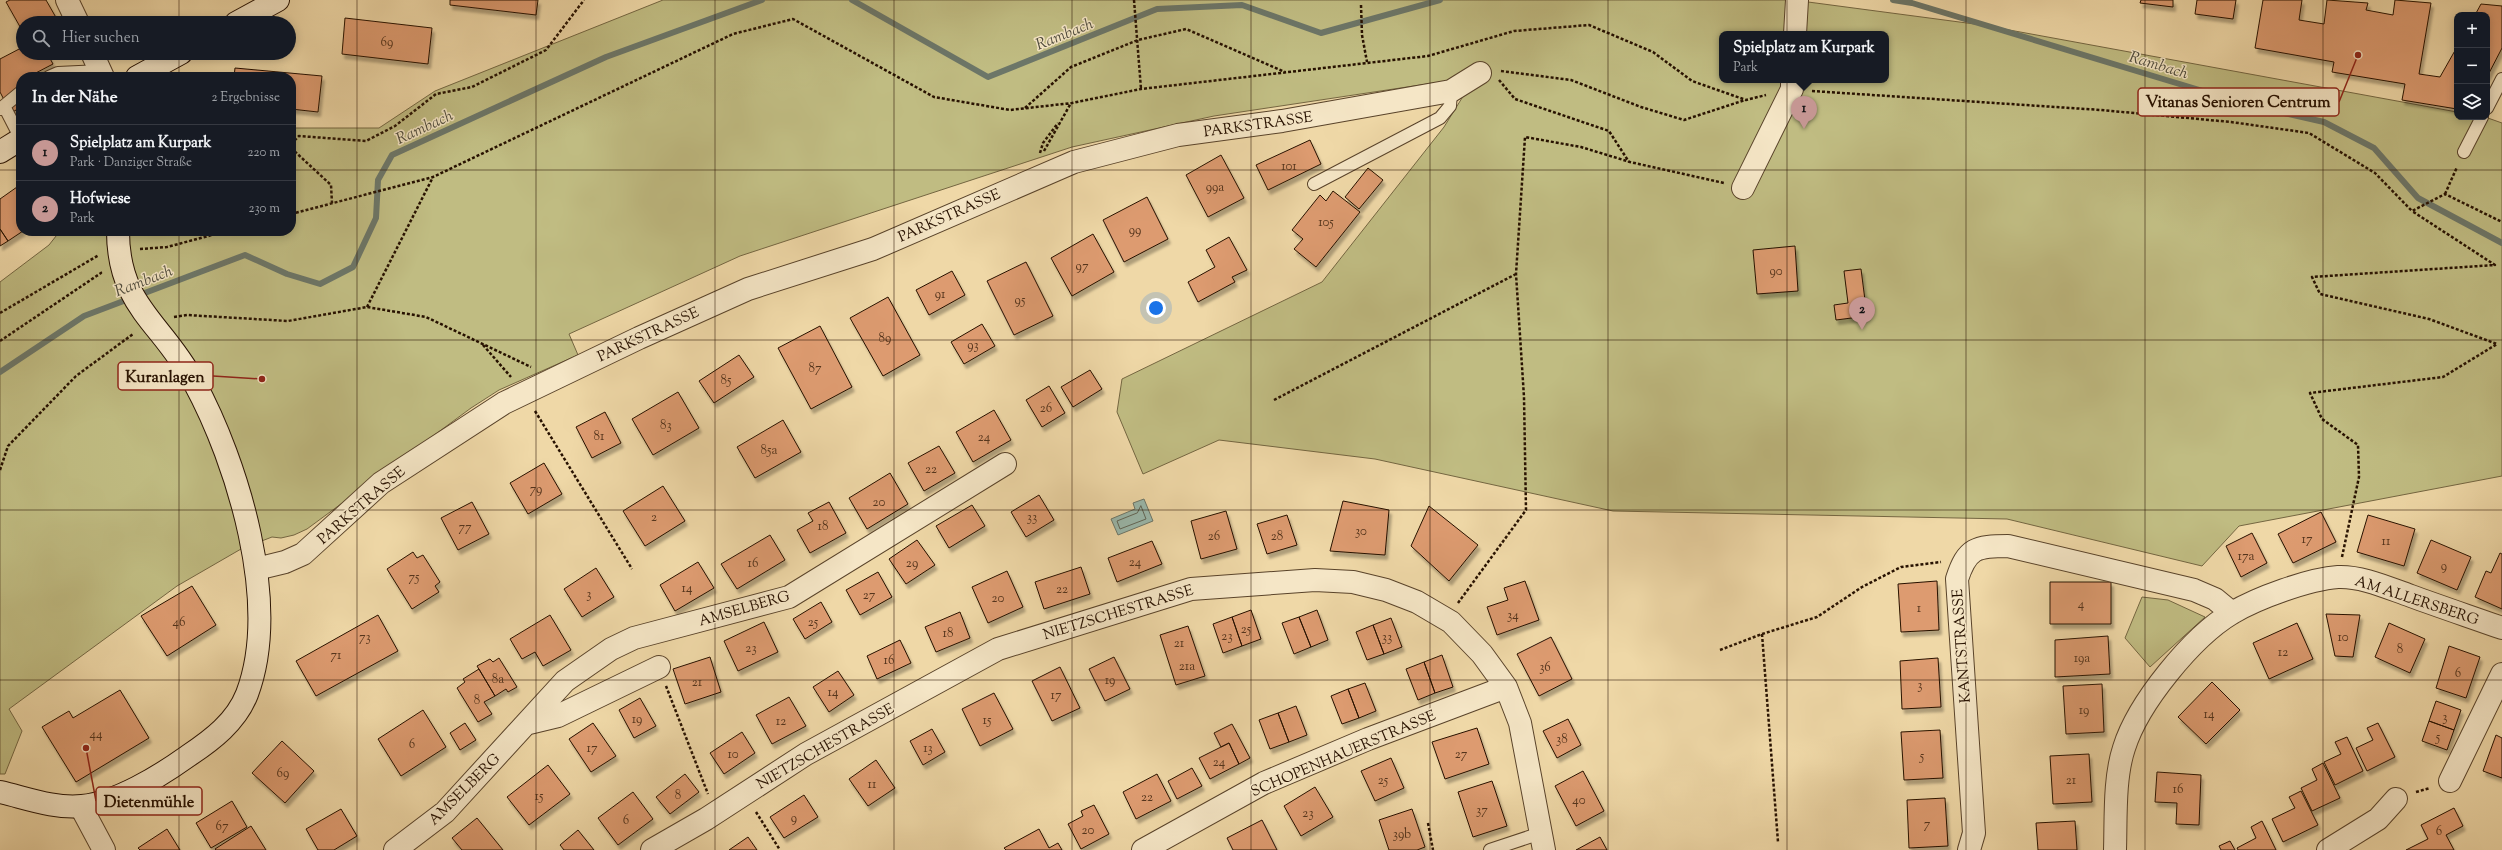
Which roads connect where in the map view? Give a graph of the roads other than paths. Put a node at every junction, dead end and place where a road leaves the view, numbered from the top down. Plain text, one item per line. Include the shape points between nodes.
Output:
1 (68, 0) edge
2 (278, 0) edge
3 (1797, 0) edge
4 (75, 16) edge
5 (249, 16) edge
6 (1795, 31) edge
7 (169, 64) edge
8 (99, 67) edge
9 (1486, 71) road end
10 (65, 72) edge
11 (149, 72) edge
12 (2502, 79) edge
13 (1792, 85) edge
14 (1451, 91) junction
15 (16, 96) edge
16 (2490, 102) edge
17 (2, 108) edge
18 (2480, 120) edge
19 (16, 131) edge
20 (16, 142) edge
21 (0, 152) edge
22 (2464, 152) road end
23 (1314, 184) dead end
24 (1744, 188) road end
25 (118, 236) edge
26 (1005, 464) dead end
27 (256, 569) junction
28 (2232, 613) junction
29 (2502, 628) edge
30 (659, 667) road end
31 (2502, 674) edge
32 (1506, 687) junction
33 (528, 723) junction
34 (2450, 781) road end
35 (0, 792) edge
36 (2396, 799) road end
37 (81, 807) junction
38 (1543, 842) edge
39 (104, 850) edge
40 (395, 850) edge
41 (652, 850) edge
42 (1143, 850) edge
43 (1490, 850) edge
44 (1969, 850) edge
45 (2115, 850) edge
46 (2328, 850) edge

1 - 4 street
2 - 5 street
3 - 6 street
7 - 11 street
8 - 10 lane
9 - 14 street, PARKSTRASSE
12 - 16 lane
13 - 24 street
14 - 23 lane via 1450,106 1440,118
14 - 27 street, PARKSTRASSE via 1282,121 1178,135 1074,162 873,249 748,289 504,403 381,483 303,554 285,562
15 - 17 lane
17 - 19 lane
18 - 22 lane
20 - 21 street
25 - 27 street via 121,269 140,308 181,359 215,424 241,499
26 - 33 street, AMSELBERG via 789,597 634,638 611,649 565,681
27 - 37 street via 260,611 258,646 246,695 236,714 219,734 170,768 101,802
28 - 29 street, AM ALLERSBERG via 2292,588 2338,577 2366,581
28 - 44 street, KANTSTRASSE via 2215,600 2194,590 2008,546 1984,546 1963,560 1957,579 1974,834
28 - 45 street, AM ALLERSBERG via 2199,640 2143,706 2124,748 2117,794
30 - 33 street via 558,716
31 - 34 street
32 - 38 street, NIETZSCHESTRASSE via 1520,723
32 - 41 street, NIETZSCHESTRASSE via 1482,654 1445,619 1417,602 1386,590 1353,582 1315,580 1191,588 998,649 806,754 716,813
32 - 42 street, SCHOPENHAUERSTRASSE via 1368,739 1264,783
33 - 40 street, AMSELBERG via 445,812
35 - 37 street via 52,804
36 - 46 street via 2378,819
37 - 39 street
38 - 43 lane

